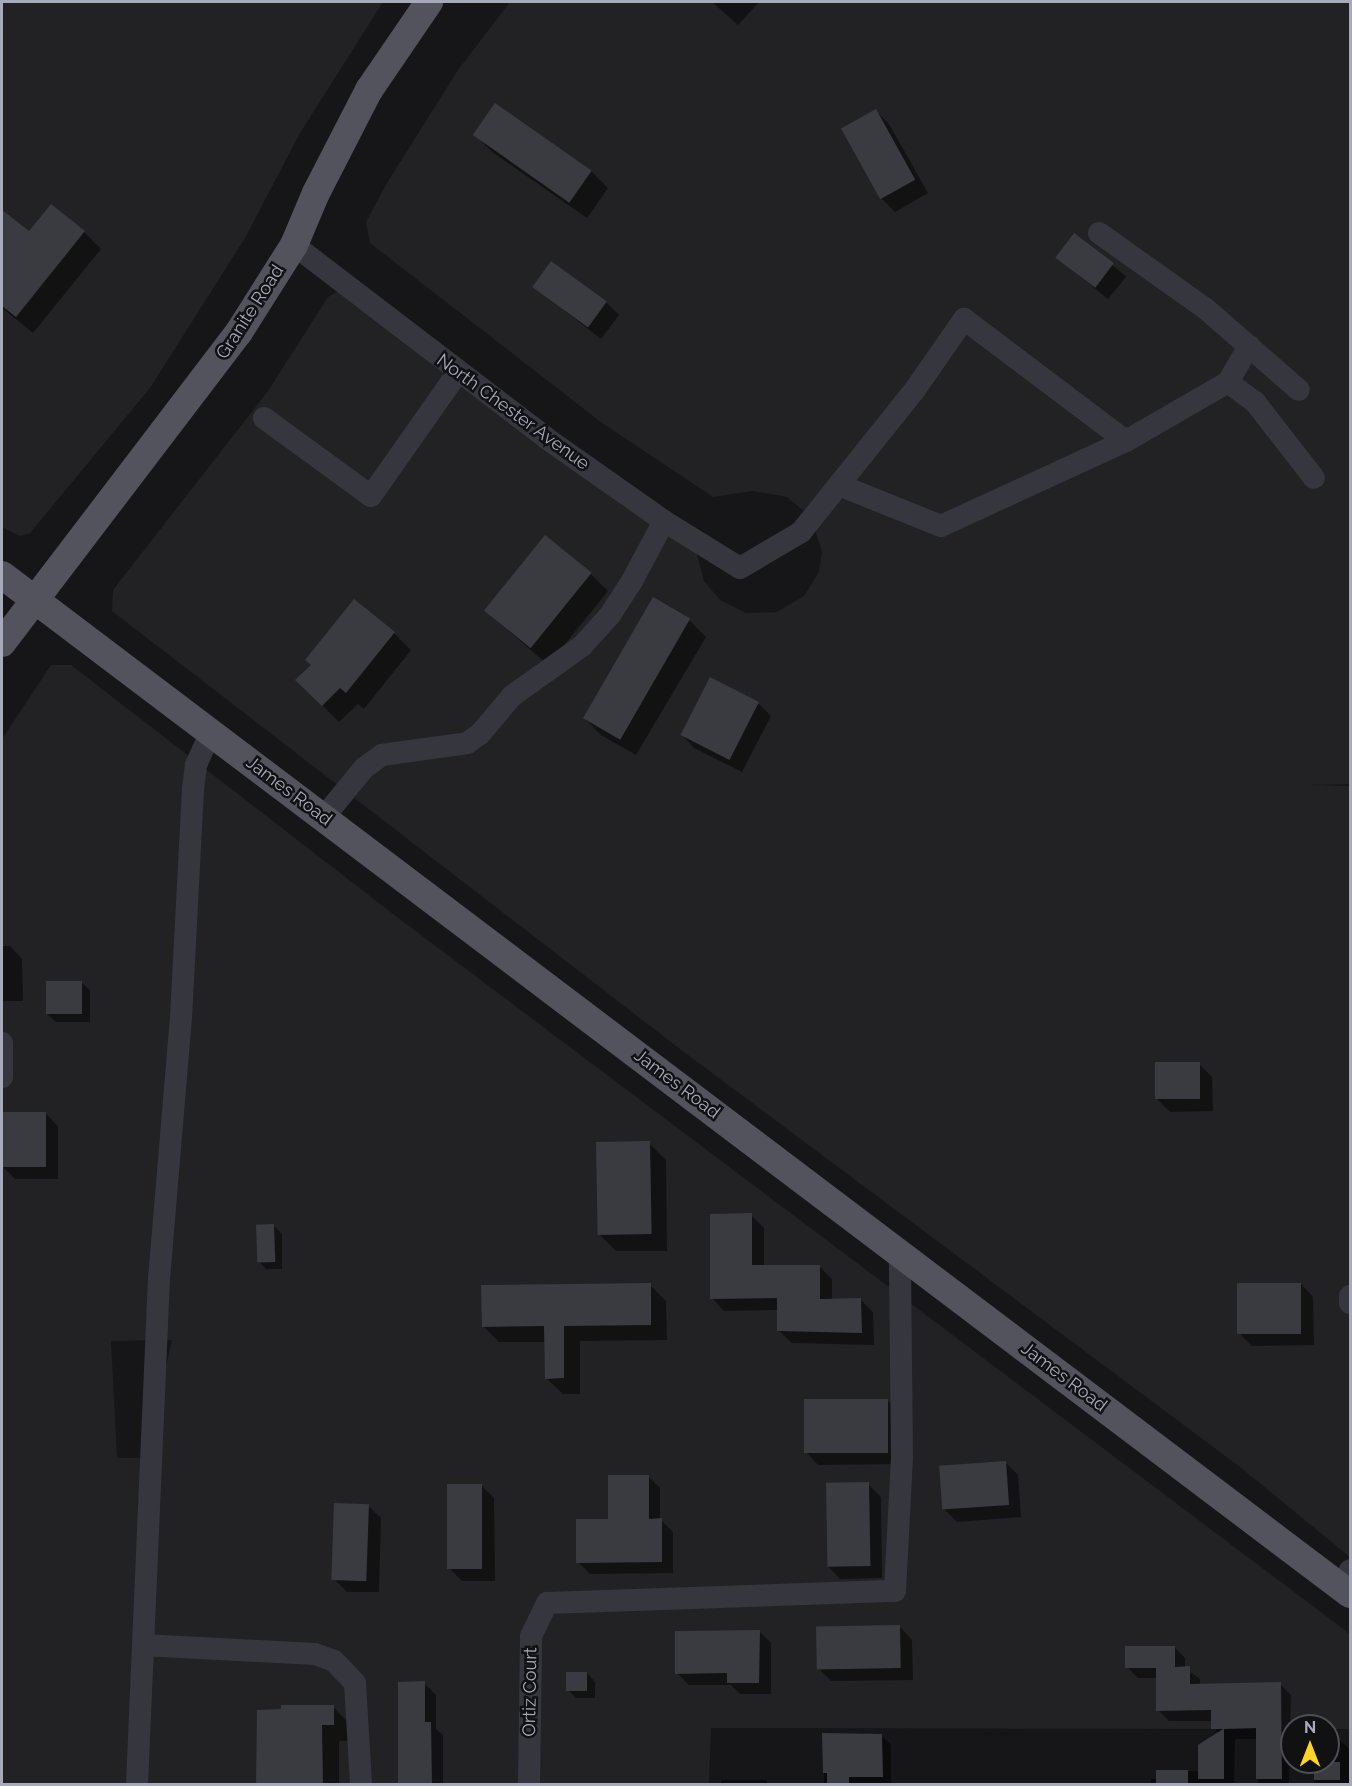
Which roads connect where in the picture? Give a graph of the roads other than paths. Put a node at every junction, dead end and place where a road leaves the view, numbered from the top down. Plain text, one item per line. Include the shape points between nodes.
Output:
1 (429, 2) edge
2 (1099, 232) dead end
3 (294, 245) junction
4 (1249, 346) junction
5 (458, 372) junction
6 (1228, 382) junction
7 (1299, 390) dead end
8 (264, 418) dead end
9 (1126, 441) junction
10 (1314, 478) dead end
11 (839, 484) junction
12 (664, 521) junction
13 (2, 575) edge
14 (34, 599) junction
15 (2, 643) edge
16 (211, 732) junction
17 (324, 817) junction
18 (2, 1043) edge
19 (2, 1077) edge
20 (900, 1253) junction
21 (1350, 1296) edge
22 (1350, 1303) edge
23 (1349, 1585) edge
24 (143, 1645) junction
25 (137, 1785) edge
26 (361, 1785) edge
27 (529, 1785) edge

1 - 3 main road, Granite Road via 369,90
2 - 4 street via 1206,309
3 - 5 street, North Chester Avenue
3 - 14 main road, Granite Road via 200,388
4 - 6 street
4 - 7 street
5 - 8 street via 371,496
5 - 12 street, North Chester Avenue
6 - 9 street
6 - 10 street via 1255,402
9 - 11 street via 941,526
9 - 11 street via 964,320 914,392
11 - 12 street, North Chester Avenue via 801,531 740,567
12 - 17 street via 627,590 582,646 512,696 480,734 467,743 382,755 363,768
13 - 14 main road, James Road
14 - 15 main road, Granite Road
14 - 16 main road, James Road
16 - 17 main road, James Road
16 - 24 street via 196,765 193,789 181,1018 159,1279
17 - 20 main road, James Road
18 - 19 street
20 - 23 main road, James Road
20 - 27 street, Ortiz Court via 902,1458 895,1591 548,1603 531,1636
21 - 22 street
24 - 25 street
24 - 26 street via 315,1654 334,1662 355,1683

